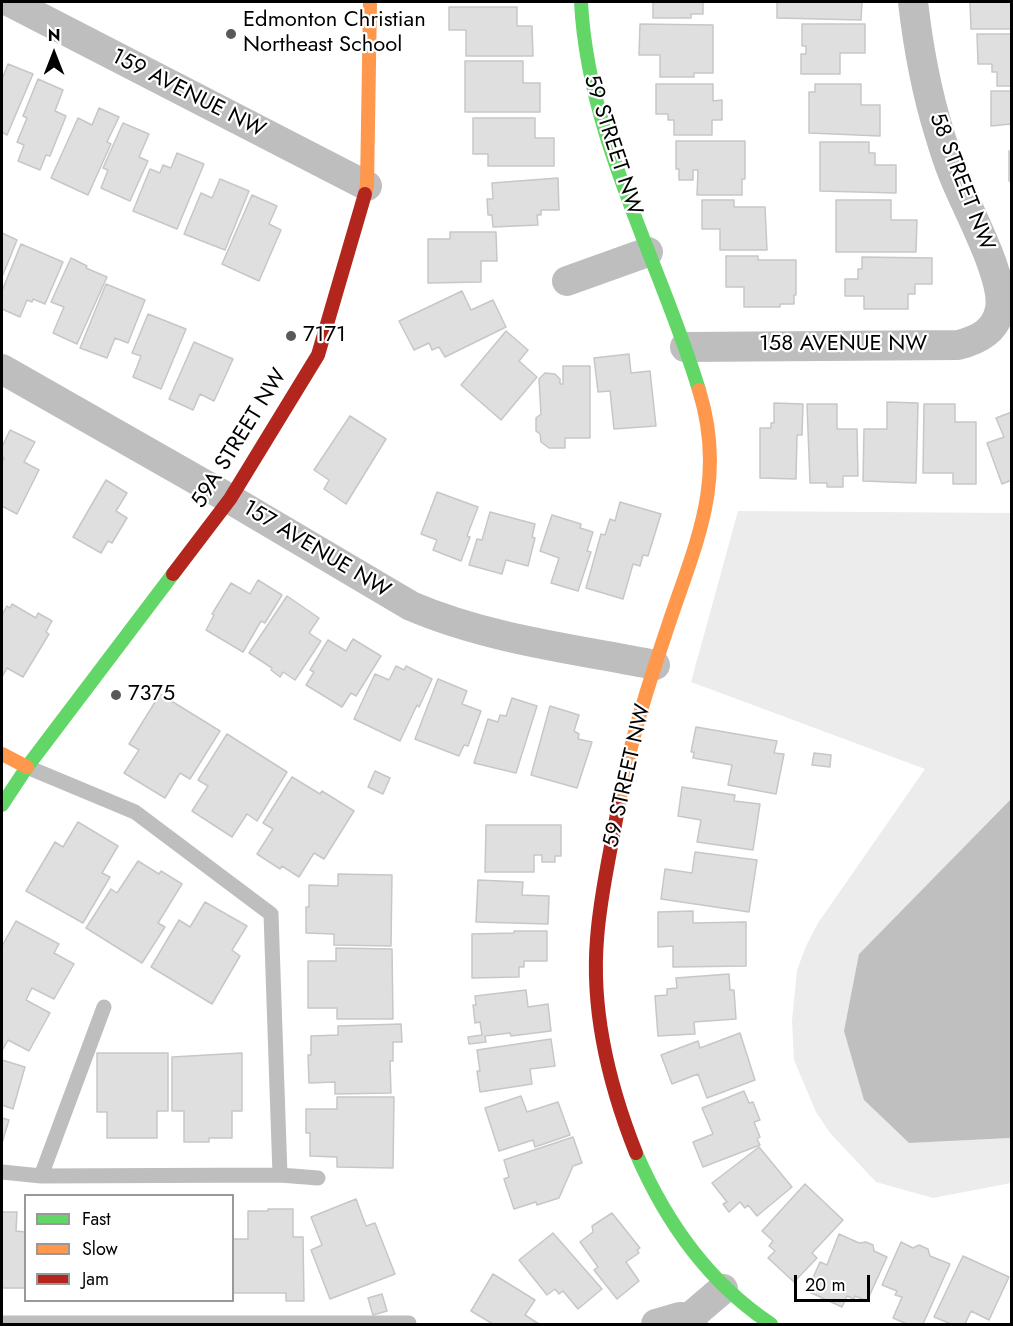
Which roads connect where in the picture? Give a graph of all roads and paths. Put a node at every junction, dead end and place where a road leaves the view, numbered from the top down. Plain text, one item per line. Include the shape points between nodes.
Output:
1 (10, 2) edge
2 (370, 2) edge
3 (581, 2) edge
4 (914, 2) edge
5 (367, 186) junction
6 (648, 252) junction
7 (567, 281) dead end
8 (995, 325) joint
9 (685, 347) junction
10 (2, 369) edge
11 (230, 499) junction
12 (655, 665) junction
13 (2, 754) edge
14 (27, 767) junction
15 (2, 805) edge
16 (104, 1007) dead end
17 (2, 1172) edge
18 (280, 1175) junction
19 (41, 1176) junction
20 (318, 1178) dead end
21 (723, 1289) junction
22 (691, 1321) edge
23 (2, 1323) edge
24 (409, 1323) dead end
25 (656, 1324) edge
26 (771, 1324) edge

1 - 5 street, 159 AVENUE NW
2 - 5 street, 59A STREET NW
3 - 6 street, 59 STREET NW via 584,51 594,97
4 - 8 street, 58 STREET NW via 938,131 998,281 1000,308
5 - 11 street, 59A STREET NW via 318,355
6 - 7 street
6 - 9 street, 59 STREET NW
8 - 9 street, 158 AVENUE NW via 973,341 958,345
9 - 12 street, 59 STREET NW via 708,423 712,475 697,540
10 - 11 street, 157 AVENUE NW
11 - 12 street, 157 AVENUE NW via 384,591 442,619
11 - 14 street, 59A STREET NW
12 - 21 street, 59 STREET NW via 623,784 603,894 596,945 598,1006 616,1098 641,1169 685,1241
13 - 14 street
14 - 15 street, 59A STREET NW
14 - 18 lane via 135,813 271,914
16 - 19 lane
17 - 19 lane
18 - 19 lane
18 - 20 lane
21 - 22 street
21 - 26 street, 59 STREET NW
22 - 25 street via 680,1317
23 - 24 lane

